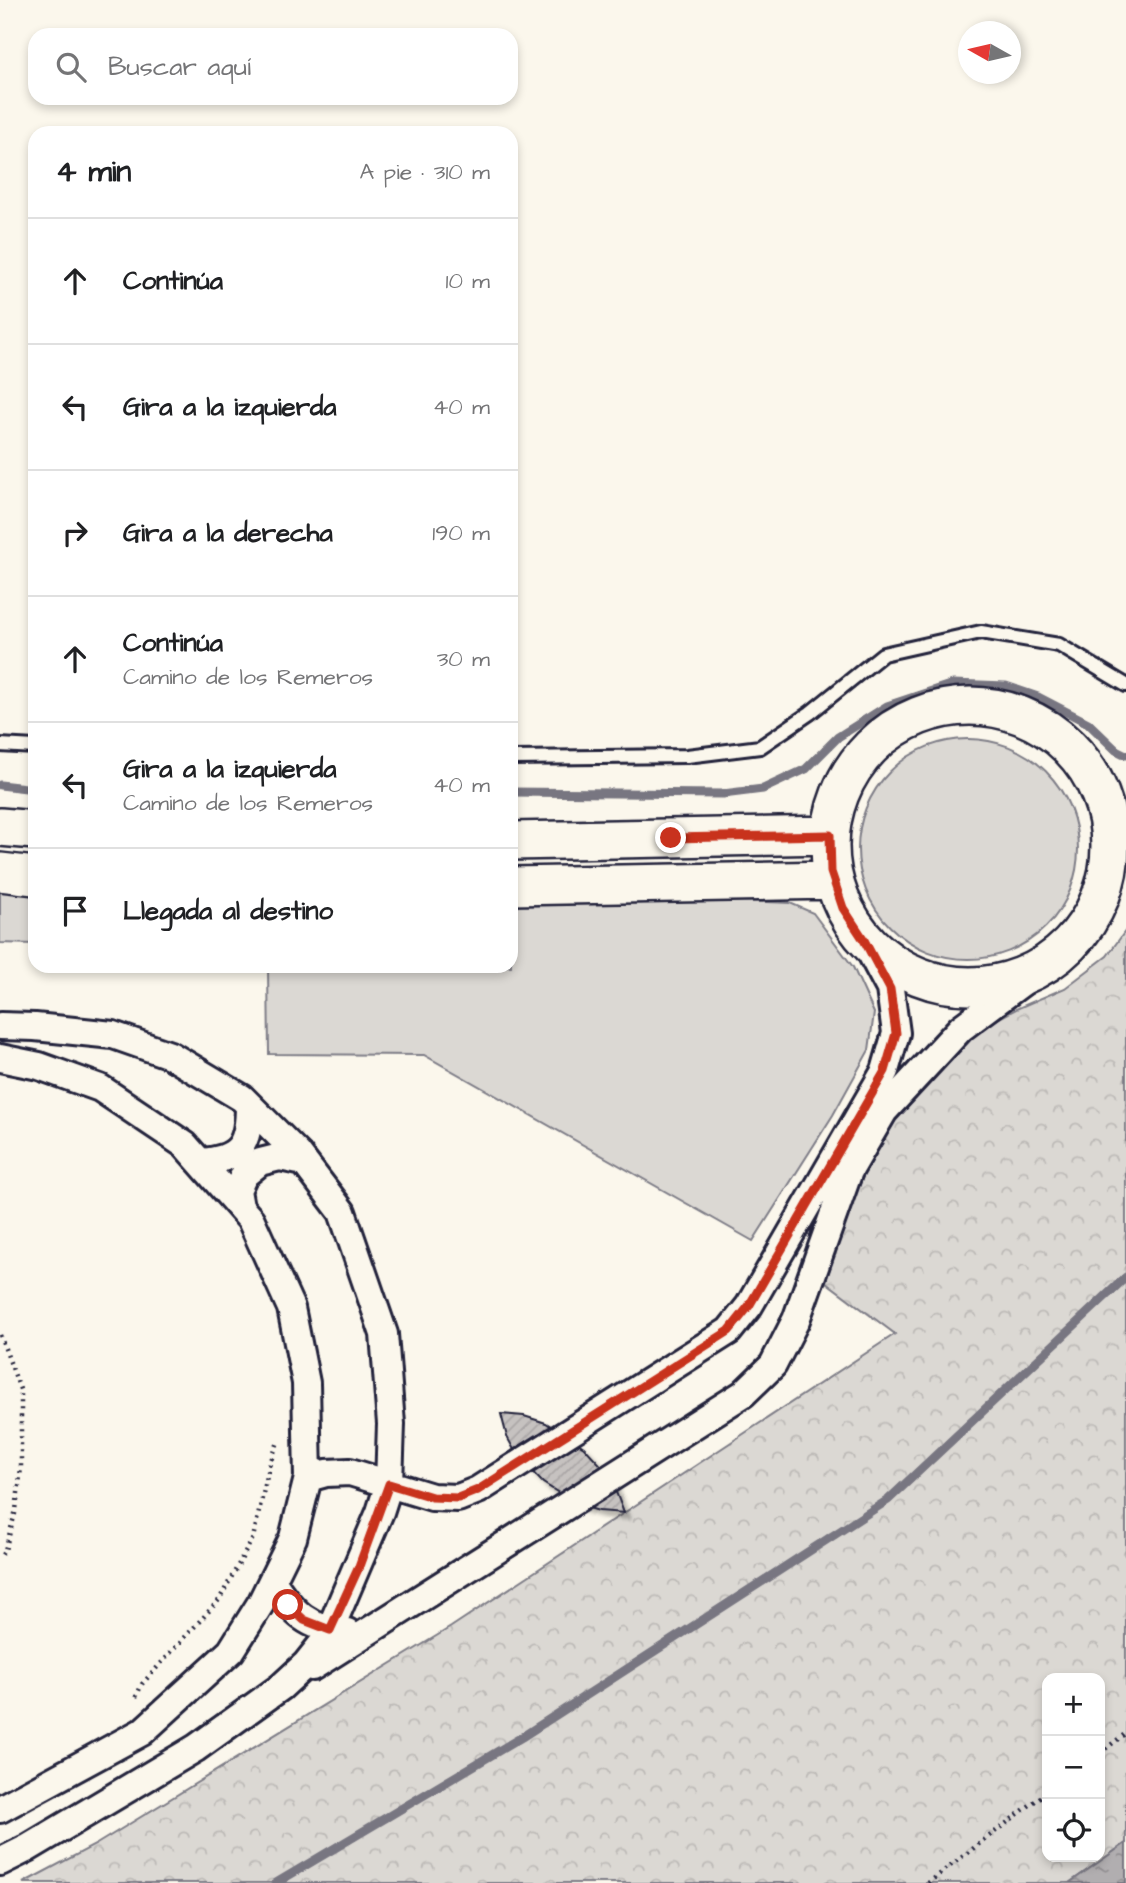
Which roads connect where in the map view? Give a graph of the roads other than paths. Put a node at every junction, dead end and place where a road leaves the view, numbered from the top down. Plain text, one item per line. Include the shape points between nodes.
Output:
1 (1126, 685) edge
2 (0, 745) edge
3 (28, 747) edge
4 (518, 758) edge
5 (0, 827) edge
6 (1117, 827) edge
7 (28, 829) edge
8 (830, 835) junction
9 (518, 841) edge
10 (0, 872) edge
11 (1117, 872) edge
12 (28, 875) edge
13 (834, 880) junction
14 (518, 886) edge
15 (864, 940) junction
16 (1040, 969) junction
17 (0, 1026) edge
18 (0, 1058) edge
19 (249, 1105) junction
20 (201, 1162) junction
21 (304, 1162) junction
22 (240, 1207) junction
23 (308, 1478) junction
24 (389, 1484) junction
25 (272, 1581) junction
26 (330, 1630) junction
27 (365, 1633) junction
28 (281, 1687) junction
29 (0, 1809) edge
30 (0, 1862) edge

1 - 4 lane via 1059,645 981,632 883,654 760,747 687,756
2 - 3 lane
5 - 7 main road
6 - 8 main road via 1087,768 1062,739 1030,718 993,707 955,705 918,715 885,734 857,762 839,795
6 - 11 main road via 1111,841
8 - 9 main road
8 - 13 main road
10 - 12 main road
11 - 16 main road via 1070,946
13 - 14 main road
13 - 15 main road via 843,908
15 - 16 main road via 893,965 928,981 966,988 1004,984
15 - 24 street via 890,989 896,1033 885,1071 749,1306 729,1331 478,1490 458,1498 432,1497
16 - 27 street via 961,1028 884,1111 849,1171 796,1320 773,1364 743,1394
17 - 19 street via 113,1035 170,1055
18 - 20 street via 39,1066 100,1088 185,1145
19 - 20 street via 248,1127 234,1155
19 - 21 street
20 - 22 street
21 - 22 street via 280,1157 260,1162 244,1175 237,1190
21 - 24 street via 342,1212 384,1334 391,1424
22 - 23 street via 251,1220 291,1308 306,1382
23 - 24 street via 349,1472
23 - 25 street via 293,1538
24 - 26 street
25 - 26 street via 304,1620
25 - 29 street via 231,1651 142,1732
26 - 27 street
26 - 28 street via 306,1664
27 - 28 street
28 - 30 street via 197,1748

